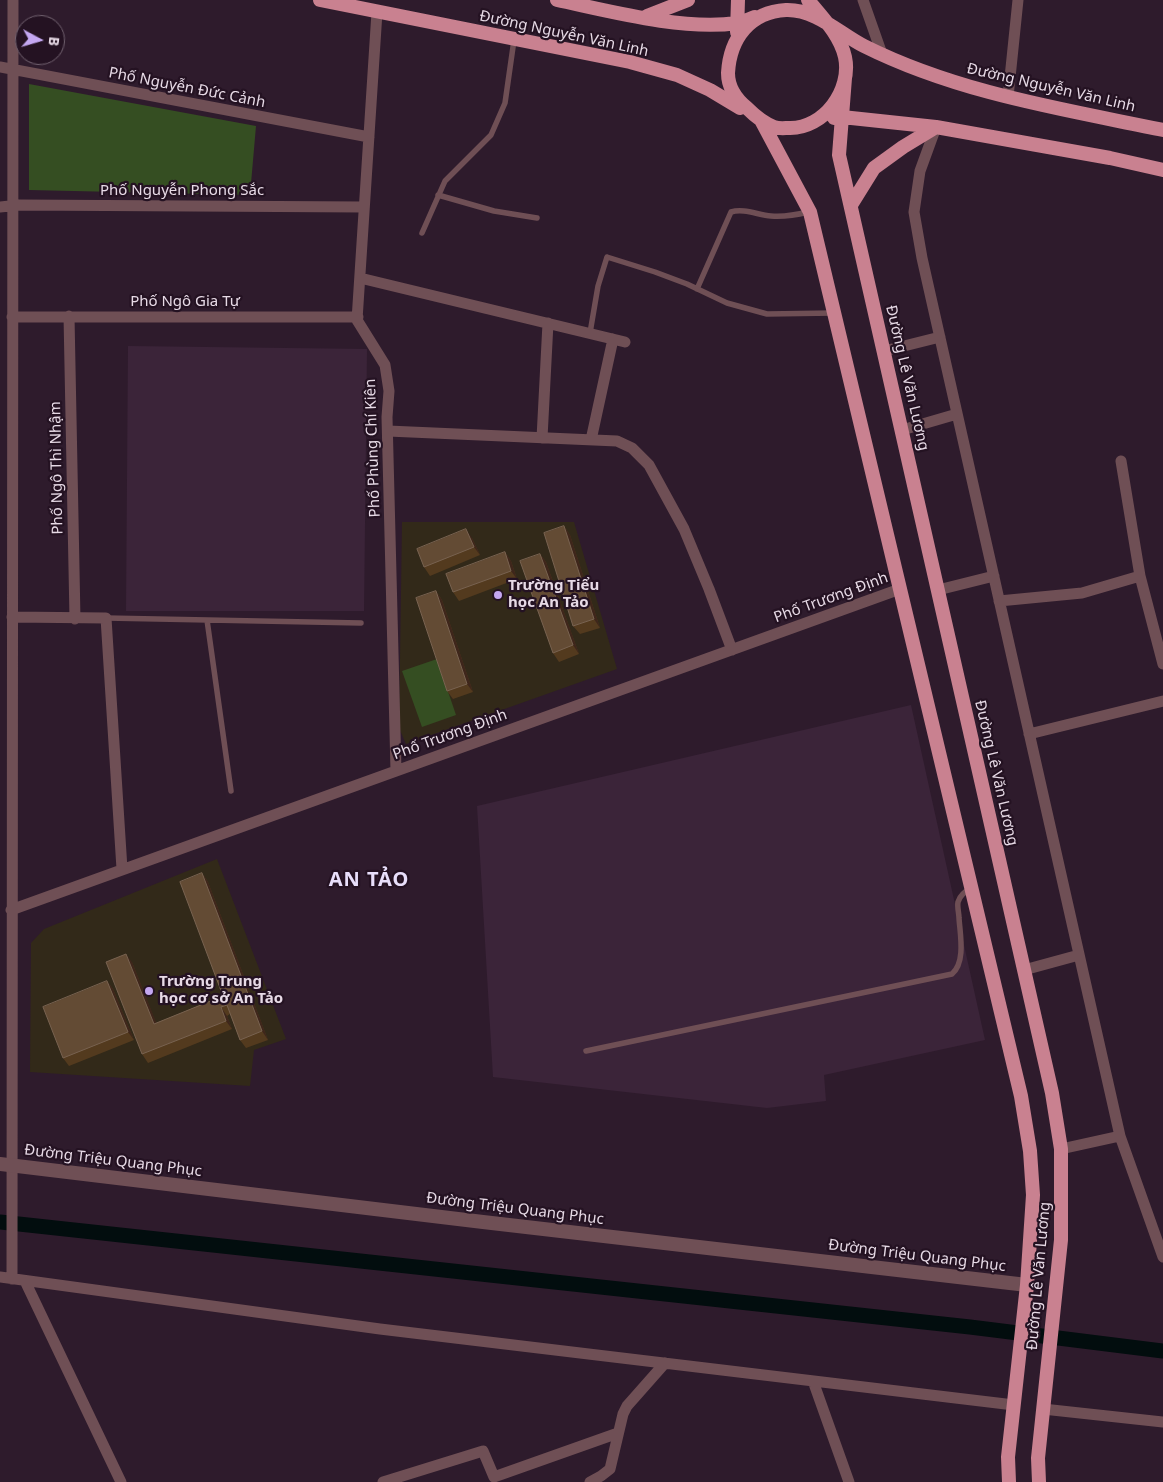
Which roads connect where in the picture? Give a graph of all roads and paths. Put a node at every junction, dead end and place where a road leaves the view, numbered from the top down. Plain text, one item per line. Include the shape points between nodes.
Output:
1 (13, 0) edge
2 (320, 0) edge
3 (557, 0) edge
4 (688, 0) edge
5 (738, 0) edge
6 (808, 0) edge
7 (863, 0) edge
8 (1018, 0) edge
9 (377, 12) junction
10 (768, 13) junction
11 (645, 17) junction
12 (826, 22) junction
13 (737, 23) junction
14 (737, 38) junction
15 (514, 40) junction
16 (882, 54) junction
17 (0, 67) edge
18 (12, 70) junction
19 (845, 78) junction
20 (1008, 97) junction
21 (842, 116) junction
22 (762, 122) junction
23 (813, 123) junction
24 (936, 127) junction
25 (1163, 130) edge
26 (369, 137) junction
27 (1163, 170) edge
28 (438, 195) junction
29 (851, 205) junction
30 (12, 206) junction
31 (0, 207) edge
32 (364, 207) junction
33 (810, 212) junction
34 (538, 218) dead end
35 (422, 233) dead end
36 (360, 278) junction
37 (697, 289) junction
38 (834, 313) junction
39 (69, 316) junction
40 (12, 317) junction
41 (358, 317) junction
42 (548, 323) junction
43 (590, 333) junction
44 (940, 337) junction
45 (884, 351) junction
46 (0, 355) edge
47 (12, 355) junction
48 (957, 414) junction
49 (902, 430) junction
50 (388, 431) junction
51 (542, 438) junction
52 (591, 440) junction
53 (1121, 461) dead end
54 (994, 576) junction
55 (1140, 576) junction
56 (900, 589) junction
57 (938, 590) junction
58 (999, 601) junction
59 (12, 617) junction
60 (106, 618) junction
61 (75, 619) junction
62 (207, 620) junction
63 (361, 623) dead end
64 (732, 650) junction
65 (1163, 664) edge
66 (1163, 701) edge
67 (1029, 734) junction
68 (396, 771) junction
69 (230, 791) dead end
70 (122, 869) junction
71 (971, 888) junction
72 (11, 910) junction
73 (1079, 955) junction
74 (1024, 970) junction
75 (586, 1051) dead end
76 (1120, 1136) junction
77 (1062, 1149) junction
78 (5, 1164) edge
79 (1163, 1257) edge
80 (6, 1278) edge
81 (25, 1281) junction
82 (1027, 1285) junction
83 (665, 1363) junction
84 (814, 1381) junction
85 (1044, 1403) junction
86 (1014, 1405) junction
87 (1163, 1422) edge
88 (618, 1433) junction
89 (496, 1480) edge
90 (120, 1482) edge
91 (383, 1482) edge
92 (590, 1482) edge
93 (849, 1482) edge
94 (1010, 1482) edge
95 (1039, 1482) edge

1 - 18 street
2 - 9 highway, Đường Nguyễn Văn Linh
3 - 11 highway
4 - 11 highway
5 - 13 highway
6 - 12 highway
7 - 16 street
8 - 20 street
9 - 15 highway, Đường Nguyễn Văn Linh
9 - 26 street, Phố Phùng Chí Kiên
10 - 12 highway via 788,10
10 - 13 highway
10 - 14 highway via 750,23
11 - 13 highway via 692,24
12 - 16 highway, Đường Nguyễn Văn Linh
12 - 19 highway via 838,39 845,58
13 - 14 highway
14 - 22 highway via 729,57 728,76 733,94
15 - 22 highway, Đường Nguyễn Văn Linh via 630,62 677,75 710,90
15 - 28 lane via 505,103 491,135 445,181
16 - 20 highway, Đường Nguyễn Văn Linh via 949,81
17 - 18 street, Phố Nguyễn Đức Cảnh
18 - 26 street, Phố Nguyễn Đức Cảnh
18 - 30 street
19 - 21 highway, Đường Lê Văn Lương
19 - 23 highway via 840,96 829,112
20 - 25 highway, Đường Nguyễn Văn Linh
21 - 23 highway
21 - 24 highway
21 - 29 highway, Đường Lê Văn Lương via 839,155
22 - 23 highway via 776,128 795,128
22 - 33 highway, Đường Lê Văn Lương
24 - 27 highway
24 - 29 highway via 874,168
24 - 44 street via 920,171 914,212
26 - 32 street, Phố Phùng Chí Kiên
28 - 34 lane via 494,211
28 - 35 lane
29 - 45 highway, Đường Lê Văn Lương
30 - 31 street, Phố Nguyễn Phong Sắc
30 - 32 street, Phố Nguyễn Phong Sắc
30 - 40 street
32 - 36 street, Phố Phùng Chí Kiên
33 - 37 lane via 789,216 731,212
33 - 38 highway, Đường Lê Văn Lương
36 - 41 street, Phố Phùng Chí Kiên
36 - 42 street
37 - 38 lane via 727,303 767,314
37 - 43 lane via 607,257
38 - 56 highway, Đường Lê Văn Lương
39 - 40 street, Phố Ngô Gia Tự
39 - 41 street, Phố Ngô Gia Tự
39 - 61 street, Phố Ngô Thì Nhậm
40 - 47 street
41 - 50 street, Phố Phùng Chí Kiên via 385,365 389,391
42 - 43 street
42 - 51 street
43 - 52 street via 619,340
44 - 45 street
44 - 48 street
45 - 49 highway, Đường Lê Văn Lương
46 - 47 street
47 - 59 street
48 - 49 street
48 - 54 street
49 - 57 highway, Đường Lê Văn Lương
50 - 51 street
50 - 68 street, Phố Phùng Chí Kiên
51 - 52 street
52 - 64 street via 617,441 632,448 649,465 684,529
53 - 55 street
54 - 57 street
54 - 58 street
55 - 58 street via 1082,592
55 - 65 street
56 - 64 street, Phố Trương Định
56 - 71 highway, Đường Lê Văn Lương
57 - 74 highway, Đường Lê Văn Lương
58 - 67 street
59 - 61 street
59 - 72 street
60 - 61 street
60 - 62 lane
60 - 70 street
62 - 63 lane
62 - 69 lane
64 - 68 street, Phố Trương Định
66 - 67 street
67 - 73 street
68 - 70 street, Phố Trương Định
70 - 72 street, Phố Trương Định
71 - 75 lane via 963,893 958,903 961,949 952,974
71 - 82 highway, Đường Lê Văn Lương via 1021,1096 1030,1151 1033,1195
72 - 78 street
73 - 74 street
73 - 76 street
74 - 77 highway, Đường Lê Văn Lương
76 - 77 street
76 - 79 street
77 - 85 highway, Đường Lê Văn Lương via 1061,1240
78 - 80 street via 12,1196 12,1251
78 - 82 street, Đường Triệu Quang Phục
80 - 81 street
81 - 83 street via 370,1328
81 - 90 street
82 - 86 highway, Đường Lê Văn Lương
83 - 84 street
83 - 88 street via 627,1406 620,1419
84 - 86 street
84 - 93 street
85 - 87 street
85 - 95 highway, Đường Lê Văn Lương via 1038,1458
86 - 94 highway, Đường Lê Văn Lương via 1008,1457
88 - 89 street
88 - 92 street via 610,1469
89 - 91 street via 483,1451

